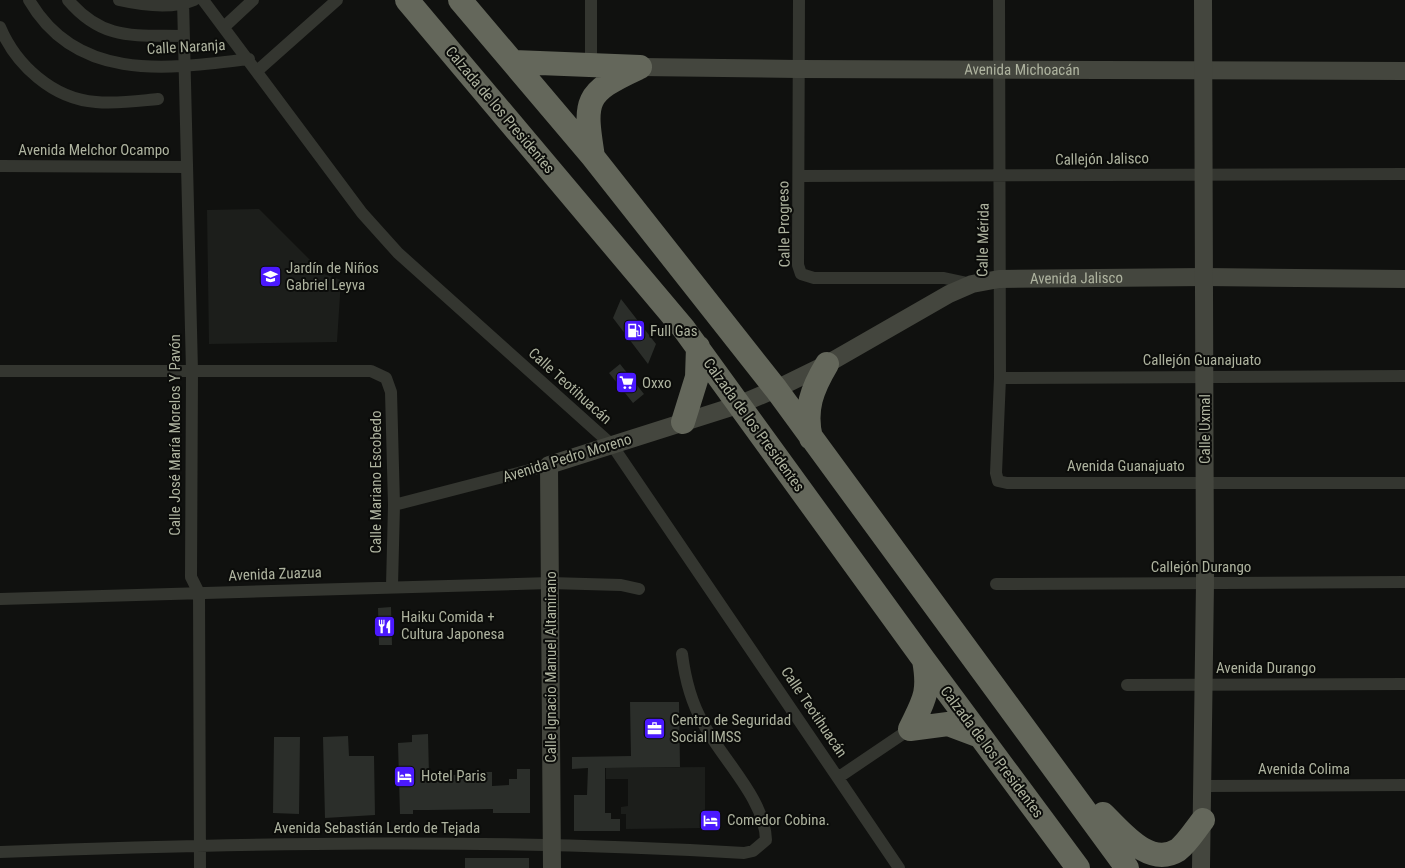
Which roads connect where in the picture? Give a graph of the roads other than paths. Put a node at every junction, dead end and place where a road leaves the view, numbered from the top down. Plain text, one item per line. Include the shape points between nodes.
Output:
1 (29, 0) edge
2 (68, 0) edge
3 (119, 0) edge
4 (204, 0) edge
5 (253, 0) edge
6 (337, 0) edge
7 (407, 0) edge
8 (460, 0) edge
9 (591, 0) edge
10 (798, 0) edge
11 (999, 0) edge
12 (1203, 0) edge
13 (187, 1) edge
14 (0, 27) edge
15 (224, 27) junction
16 (184, 36) junction
17 (249, 59) junction
18 (514, 62) junction
19 (592, 64) junction
20 (185, 67) junction
21 (640, 67) junction
22 (798, 69) junction
23 (1202, 69) junction
24 (999, 70) junction
25 (1405, 70) edge
26 (258, 71) junction
27 (158, 99) dead end
28 (593, 156) junction
29 (0, 166) edge
30 (187, 167) junction
31 (1405, 174) edge
32 (1204, 175) junction
33 (799, 176) junction
34 (1000, 177) junction
35 (1205, 277) junction
36 (999, 279) junction
37 (1405, 279) edge
38 (972, 284) junction
39 (698, 347) junction
40 (826, 364) junction
41 (0, 371) edge
42 (192, 371) junction
43 (1206, 376) junction
44 (1405, 376) edge
45 (1000, 378) junction
46 (776, 389) junction
47 (738, 405) junction
48 (683, 422) junction
49 (811, 438) junction
50 (612, 445) junction
51 (549, 465) junction
52 (998, 481) joint
53 (1205, 482) junction
54 (1405, 483) edge
55 (394, 505) junction
56 (1405, 582) edge
57 (550, 583) junction
58 (1205, 583) junction
59 (996, 584) dead end
60 (392, 586) junction
61 (639, 589) dead end
62 (198, 593) junction
63 (0, 599) edge
64 (682, 654) dead end
65 (924, 660) junction
66 (1204, 684) junction
67 (1405, 684) edge
68 (1128, 685) dead end
69 (910, 729) junction
70 (981, 737) junction
71 (839, 777) junction
72 (1405, 785) edge
73 (1203, 786) junction
74 (1069, 787) junction
75 (1203, 820) junction
76 (552, 844) junction
77 (200, 845) junction
78 (0, 852) edge
79 (1203, 865) edge
80 (200, 868) edge
81 (552, 868) edge
82 (899, 868) edge
83 (1078, 868) edge
84 (1127, 868) edge

1 - 20 street, Calle Naranja via 50,28 93,58 152,68
2 - 16 street via 92,24 107,31
3 - 13 street via 144,4
4 - 15 street, Calle Teotihuacán
5 - 15 street
6 - 26 street
7 - 39 highway, Calzada de los Presidentes
8 - 18 highway
9 - 19 street
10 - 22 street, Calle Progreso
11 - 24 street, Calle Mérida
12 - 23 street, Calle Uxmal
13 - 16 street, Calle José María Morelos Y Pavón
14 - 27 street via 25,68 70,96 94,102 119,103
15 - 17 street, Calle Teotihuacán
16 - 20 street, Calle José María Morelos Y Pavón
17 - 20 street, Calle Naranja
17 - 26 street, Calle Teotihuacán
18 - 19 highway
18 - 28 highway
19 - 21 highway
20 - 30 street, Calle José María Morelos Y Pavón
21 - 22 street, Avenida Michoacán
21 - 28 highway via 607,83 592,97 587,110
22 - 24 street, Avenida Michoacán
22 - 33 street, Calle Progreso
23 - 24 street, Avenida Michoacán
23 - 25 street, Avenida Michoacán
23 - 32 street, Calle Uxmal
24 - 34 street, Calle Mérida
26 - 50 street, Calle Teotihuacán via 362,214 398,253
28 - 46 highway
29 - 30 street, Avenida Melchor Ocampo
30 - 42 street, Calle José María Morelos Y Pavón
31 - 32 street, Callejón Jalisco
32 - 34 street, Callejón Jalisco
32 - 35 street, Calle Uxmal
33 - 34 street, Callejón Jalisco
33 - 38 street, Calle Progreso via 798,265 801,274 814,278 944,278
34 - 36 street, Calle Mérida
35 - 36 street, Avenida Jalisco
35 - 37 street, Avenida Jalisco
35 - 43 street, Calle Uxmal
36 - 38 street, Avenida Jalisco
36 - 45 street, Calle Mérida
38 - 40 street, Avenida Jalisco
39 - 47 highway, Calzada de los Presidentes
39 - 48 highway via 697,377
40 - 46 street, Avenida Jalisco
40 - 49 highway via 810,400 808,426
41 - 42 street
42 - 55 street, Calle Mariano Escobedo via 371,371 386,378 391,392
42 - 62 street, Calle José María Morelos Y Pavón via 191,577
43 - 44 street, Callejón Guanajuato
43 - 45 street, Callejón Guanajuato
43 - 53 street, Calle Uxmal
45 - 52 street, Calle Mérida
46 - 47 street, Avenida Jalisco
46 - 49 highway
47 - 48 street, Avenida Pedro Moreno
47 - 65 highway, Calzada de los Presidentes
48 - 50 street, Avenida Pedro Moreno
49 - 74 highway
50 - 51 street, Avenida Pedro Moreno
50 - 71 street, Calle Teotihuacán
51 - 55 street, Avenida Pedro Moreno
51 - 57 street, Calle Ignacio Manuel Altamirano
52 - 53 street, Avenida Guanajuato
53 - 54 street, Avenida Guanajuato
53 - 58 street, Calle Uxmal
55 - 60 street, Calle Mariano Escobedo
56 - 58 street, Callejón Durango
57 - 60 street, Avenida Zuazua
57 - 61 street, Avenida Zuazua via 621,585
57 - 76 street, Calle Ignacio Manuel Altamirano
58 - 59 street, Callejón Durango
58 - 66 street, Calle Uxmal
60 - 62 street, Avenida Zuazua
62 - 63 street, Avenida Zuazua
62 - 77 street, Calle José María Morelos Y Pavón
64 - 76 street, Avenida Sebastián Lerdo de Tejada via 684,676 703,724 751,796 762,819 766,840 753,851 744,853
65 - 69 highway via 928,681 925,700
65 - 70 highway, Calzada de los Presidentes
66 - 67 street, Avenida Durango
66 - 68 street, Avenida Durango
66 - 73 street, Calle Uxmal
69 - 70 highway via 948,724
69 - 71 street
70 - 83 highway, Calzada de los Presidentes
71 - 82 street, Calle Teotihuacán
72 - 73 street, Avenida Colima
73 - 75 street, Calle Uxmal
74 - 75 highway via 1094,804 1138,848 1154,855 1166,855 1177,850
74 - 84 highway
75 - 79 street, Calle Uxmal
76 - 77 street, Avenida Sebastián Lerdo de Tejada
76 - 81 street, Calle Ignacio Manuel Altamirano
77 - 78 street, Avenida Sebastián Lerdo de Tejada
77 - 80 street, Calle José María Morelos Y Pavón

